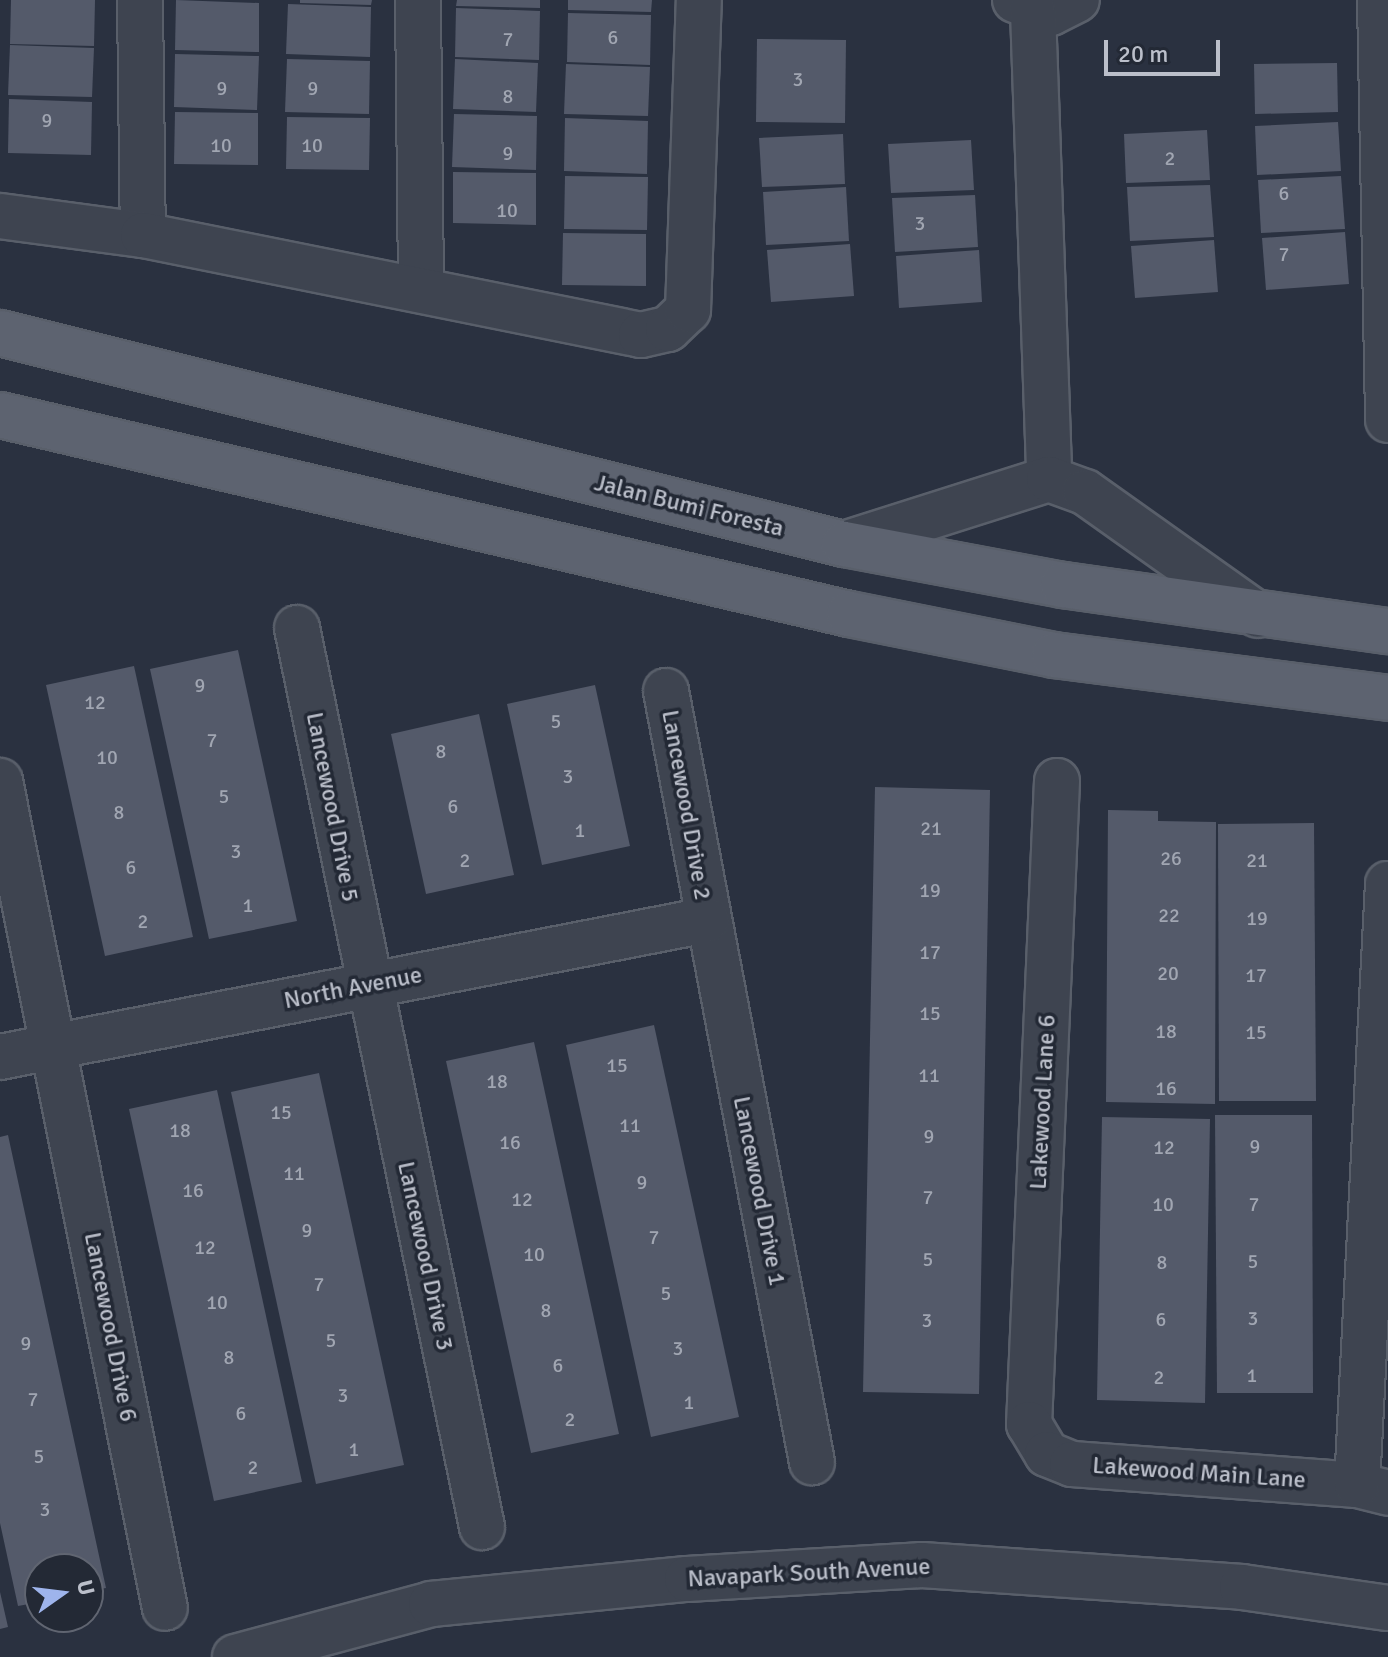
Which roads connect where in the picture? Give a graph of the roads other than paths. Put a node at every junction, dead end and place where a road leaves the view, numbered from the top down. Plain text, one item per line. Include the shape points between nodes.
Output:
1 (140, 0) edge
2 (418, 0) edge
3 (699, 0) edge
4 (1077, 0) edge
5 (1380, 0) edge
6 (1024, 5) edge
7 (0, 216) edge
8 (143, 235) junction
9 (421, 290) junction
10 (0, 333) edge
11 (0, 415) edge
12 (1388, 420) edge
13 (1049, 479) junction
14 (844, 544) junction
15 (1258, 615) junction
16 (297, 628) dead end
17 (1388, 631) edge
18 (666, 691) dead end
19 (1388, 698) edge
20 (0, 781) edge
21 (1057, 781) dead end
22 (1388, 884) edge
23 (707, 920) junction
24 (368, 985) junction
25 (54, 1046) junction
26 (0, 1057) edge
27 (1029, 1424) joint
28 (812, 1462) dead end
29 (1373, 1489) edge
30 (482, 1527) dead end
31 (165, 1608) dead end
32 (1388, 1608) edge
33 (235, 1657) edge

1 - 8 street
2 - 9 street
3 - 9 street via 688,310 668,329 641,335
4 - 6 street via 1051,13
5 - 12 street
6 - 13 street
7 - 8 street
8 - 9 street
10 - 14 main road, Jalan Bumi Foresta
11 - 19 main road via 864,617 1054,655
13 - 14 street
13 - 15 street via 1085,492
14 - 15 main road, Jalan Bumi Foresta
15 - 17 main road, Jalan Bumi Foresta
16 - 24 street, Lancewood Drive 5
18 - 23 street, Lancewood Drive 2
20 - 25 street, Lancewood Drive 6
21 - 27 street, Lakewood Lane 6
22 - 29 street
23 - 24 street, North Avenue
23 - 28 street, Lancewood Drive 1
24 - 25 street, North Avenue
24 - 30 street, Lancewood Drive 3
25 - 26 street, North Avenue
25 - 31 street, Lancewood Drive 6
27 - 29 street, Lakewood Main Lane via 1047,1454 1072,1464
32 - 33 street, Navapark South Avenue via 1242,1587 922,1565 687,1579 431,1604

